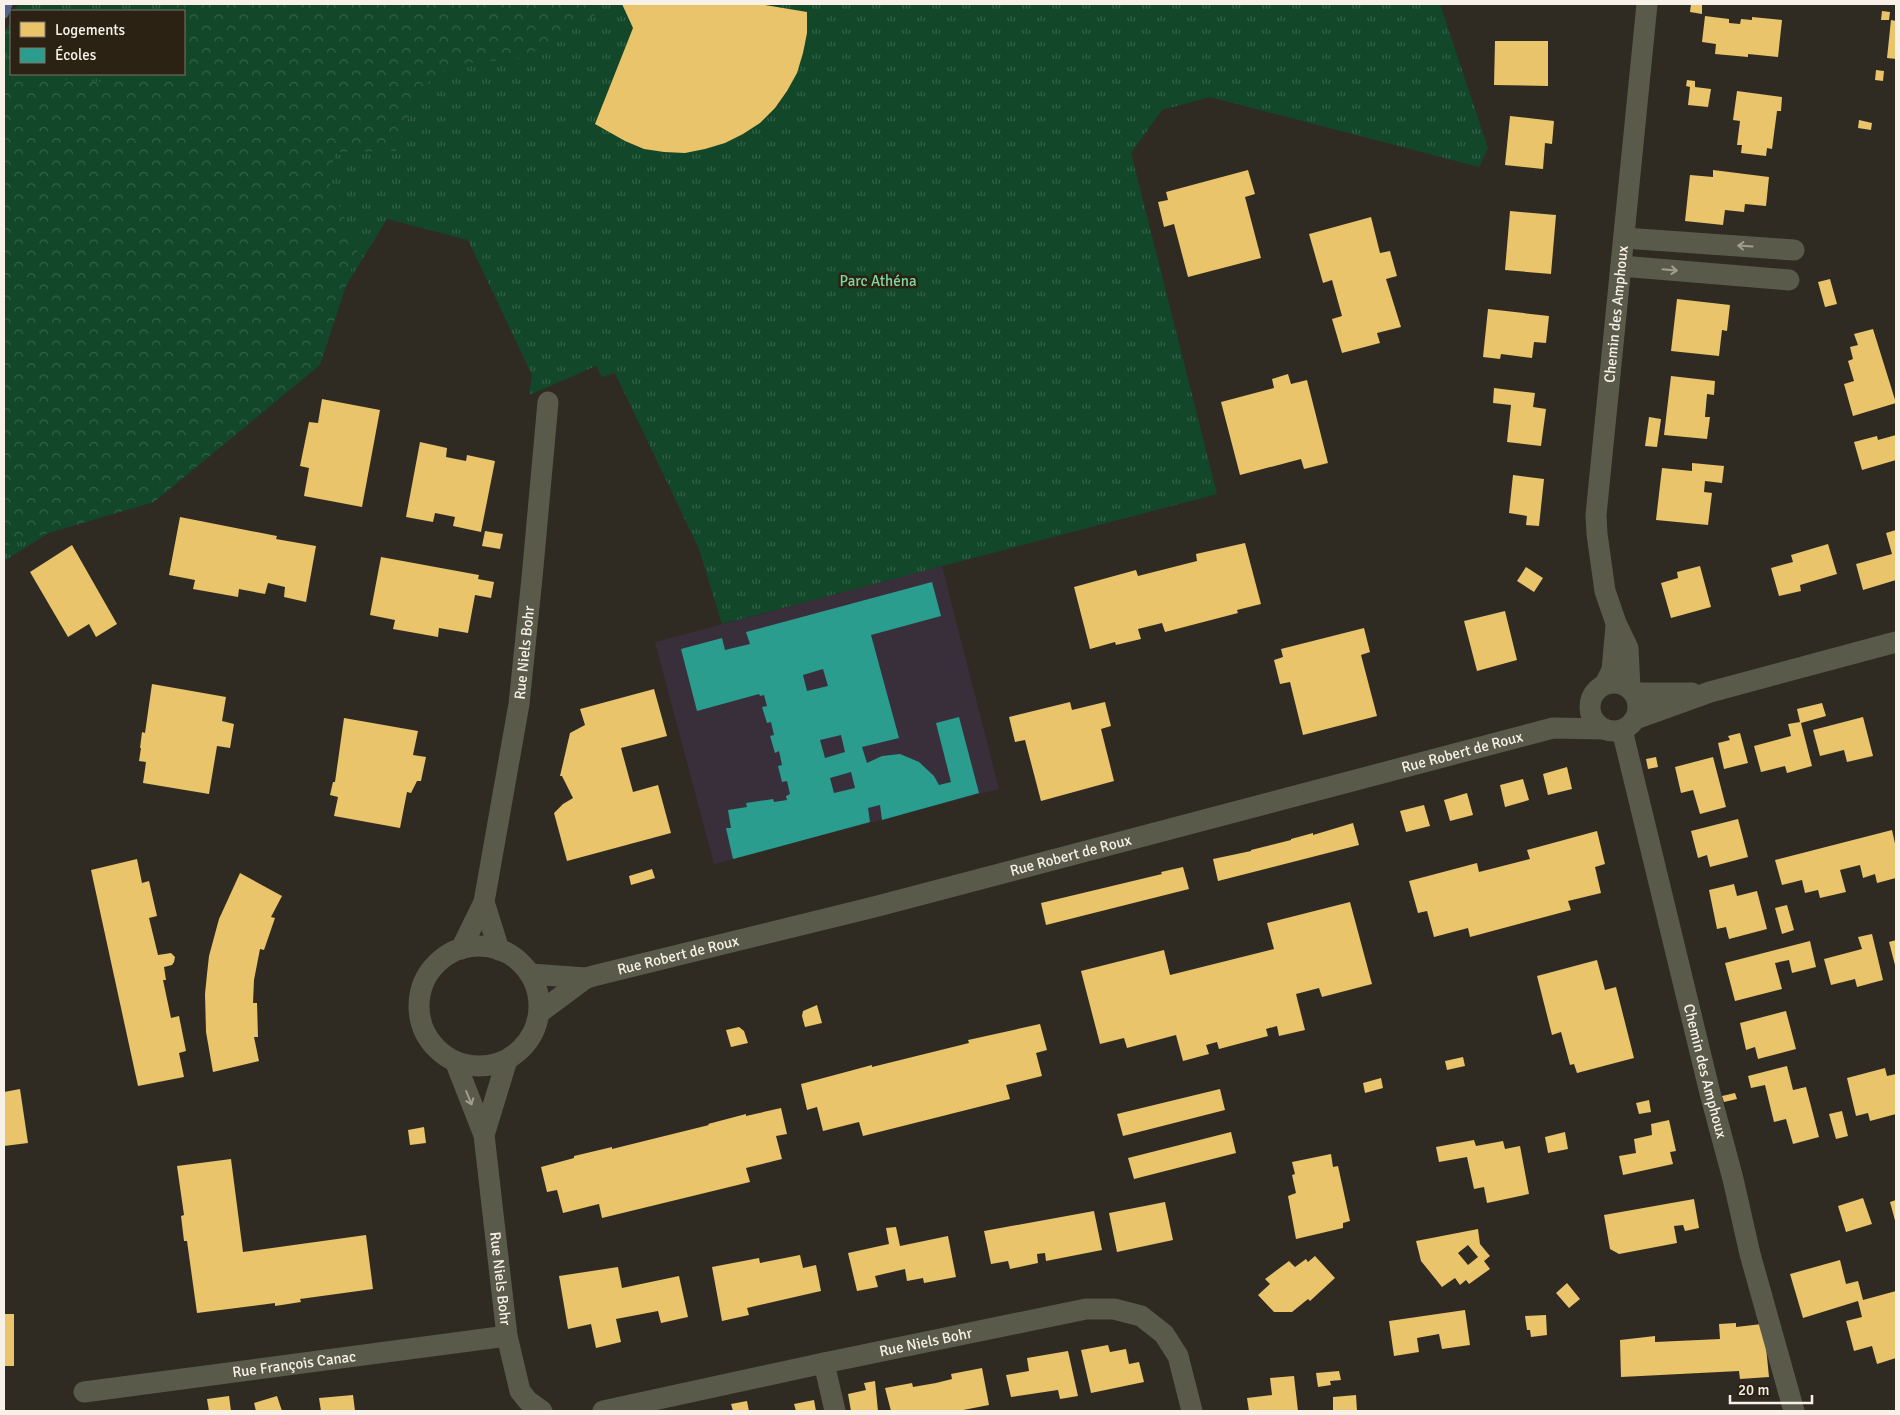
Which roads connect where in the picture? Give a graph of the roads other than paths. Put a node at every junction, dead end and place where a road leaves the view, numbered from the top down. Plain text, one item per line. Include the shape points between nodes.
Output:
1 (1647, 4) edge
2 (1624, 238) junction
3 (1794, 250) dead end
4 (1621, 266) junction
5 (1789, 280) dead end
6 (548, 402) dead end
7 (1616, 623) junction
8 (1896, 642) edge
9 (1605, 684) junction
10 (1632, 691) junction
11 (1710, 692) junction
12 (1590, 705) junction
13 (1620, 726) junction
14 (1553, 728) junction
15 (484, 902) junction
16 (461, 949) junction
17 (499, 950) junction
18 (530, 974) junction
19 (586, 978) junction
20 (539, 1013) junction
21 (507, 1060) junction
22 (454, 1061) junction
23 (484, 1135) junction
24 (507, 1336) junction
25 (824, 1363) junction
26 (84, 1392) dead end
27 (542, 1411) edge
28 (603, 1411) edge
29 (835, 1411) edge
30 (1192, 1411) edge
31 (1794, 1411) edge

1 - 2 street, Chemin des Amphoux
3 -> 2 street
2 - 4 street, Chemin des Amphoux
4 -> 5 street
4 - 7 street, Chemin des Amphoux via 1596,515 1605,592
6 - 15 street, Rue Niels Bohr via 518,704
7 - 9 street, Chemin des Amphoux via 1612,670
7 - 10 street, Chemin des Amphoux via 1628,648
8 - 11 street, Rue Robert de Roux
9 - 10 street via 1622,684
9 - 12 street via 1597,689
10 - 11 street, Rue Robert de Roux
10 - 13 street via 1638,701 1638,710
11 - 13 street, Rue Robert de Roux
12 - 13 street via 1596,723
12 - 14 street, Rue Robert de Roux
13 - 14 street, Rue Robert de Roux
13 - 31 street, Chemin des Amphoux via 1750,1254
14 - 19 street, Rue Robert de Roux via 874,907
15 - 16 street, Rue Niels Bohr
15 - 17 street, Rue Niels Bohr
16 - 17 street via 480,946
16 - 22 street via 434,966 420,995 419,1011 426,1034 441,1053
17 - 18 street via 517,959
18 - 19 street, Rue Robert de Roux
18 - 20 street via 538,992
19 - 20 street, Rue Robert de Roux
20 - 21 street via 534,1032 523,1048
21 - 22 street via 490,1066
21 - 23 street, Rue Niels Bohr
22 -> 23 street, Rue Niels Bohr
23 - 24 street, Rue Niels Bohr
24 - 26 street, Rue François Canac
24 - 27 street, Rue Niels Bohr via 520,1391
25 - 28 street, Rue Niels Bohr
25 - 29 street
25 - 30 street, Rue Niels Bohr via 1086,1309 1114,1309 1141,1316 1164,1334 1178,1356

